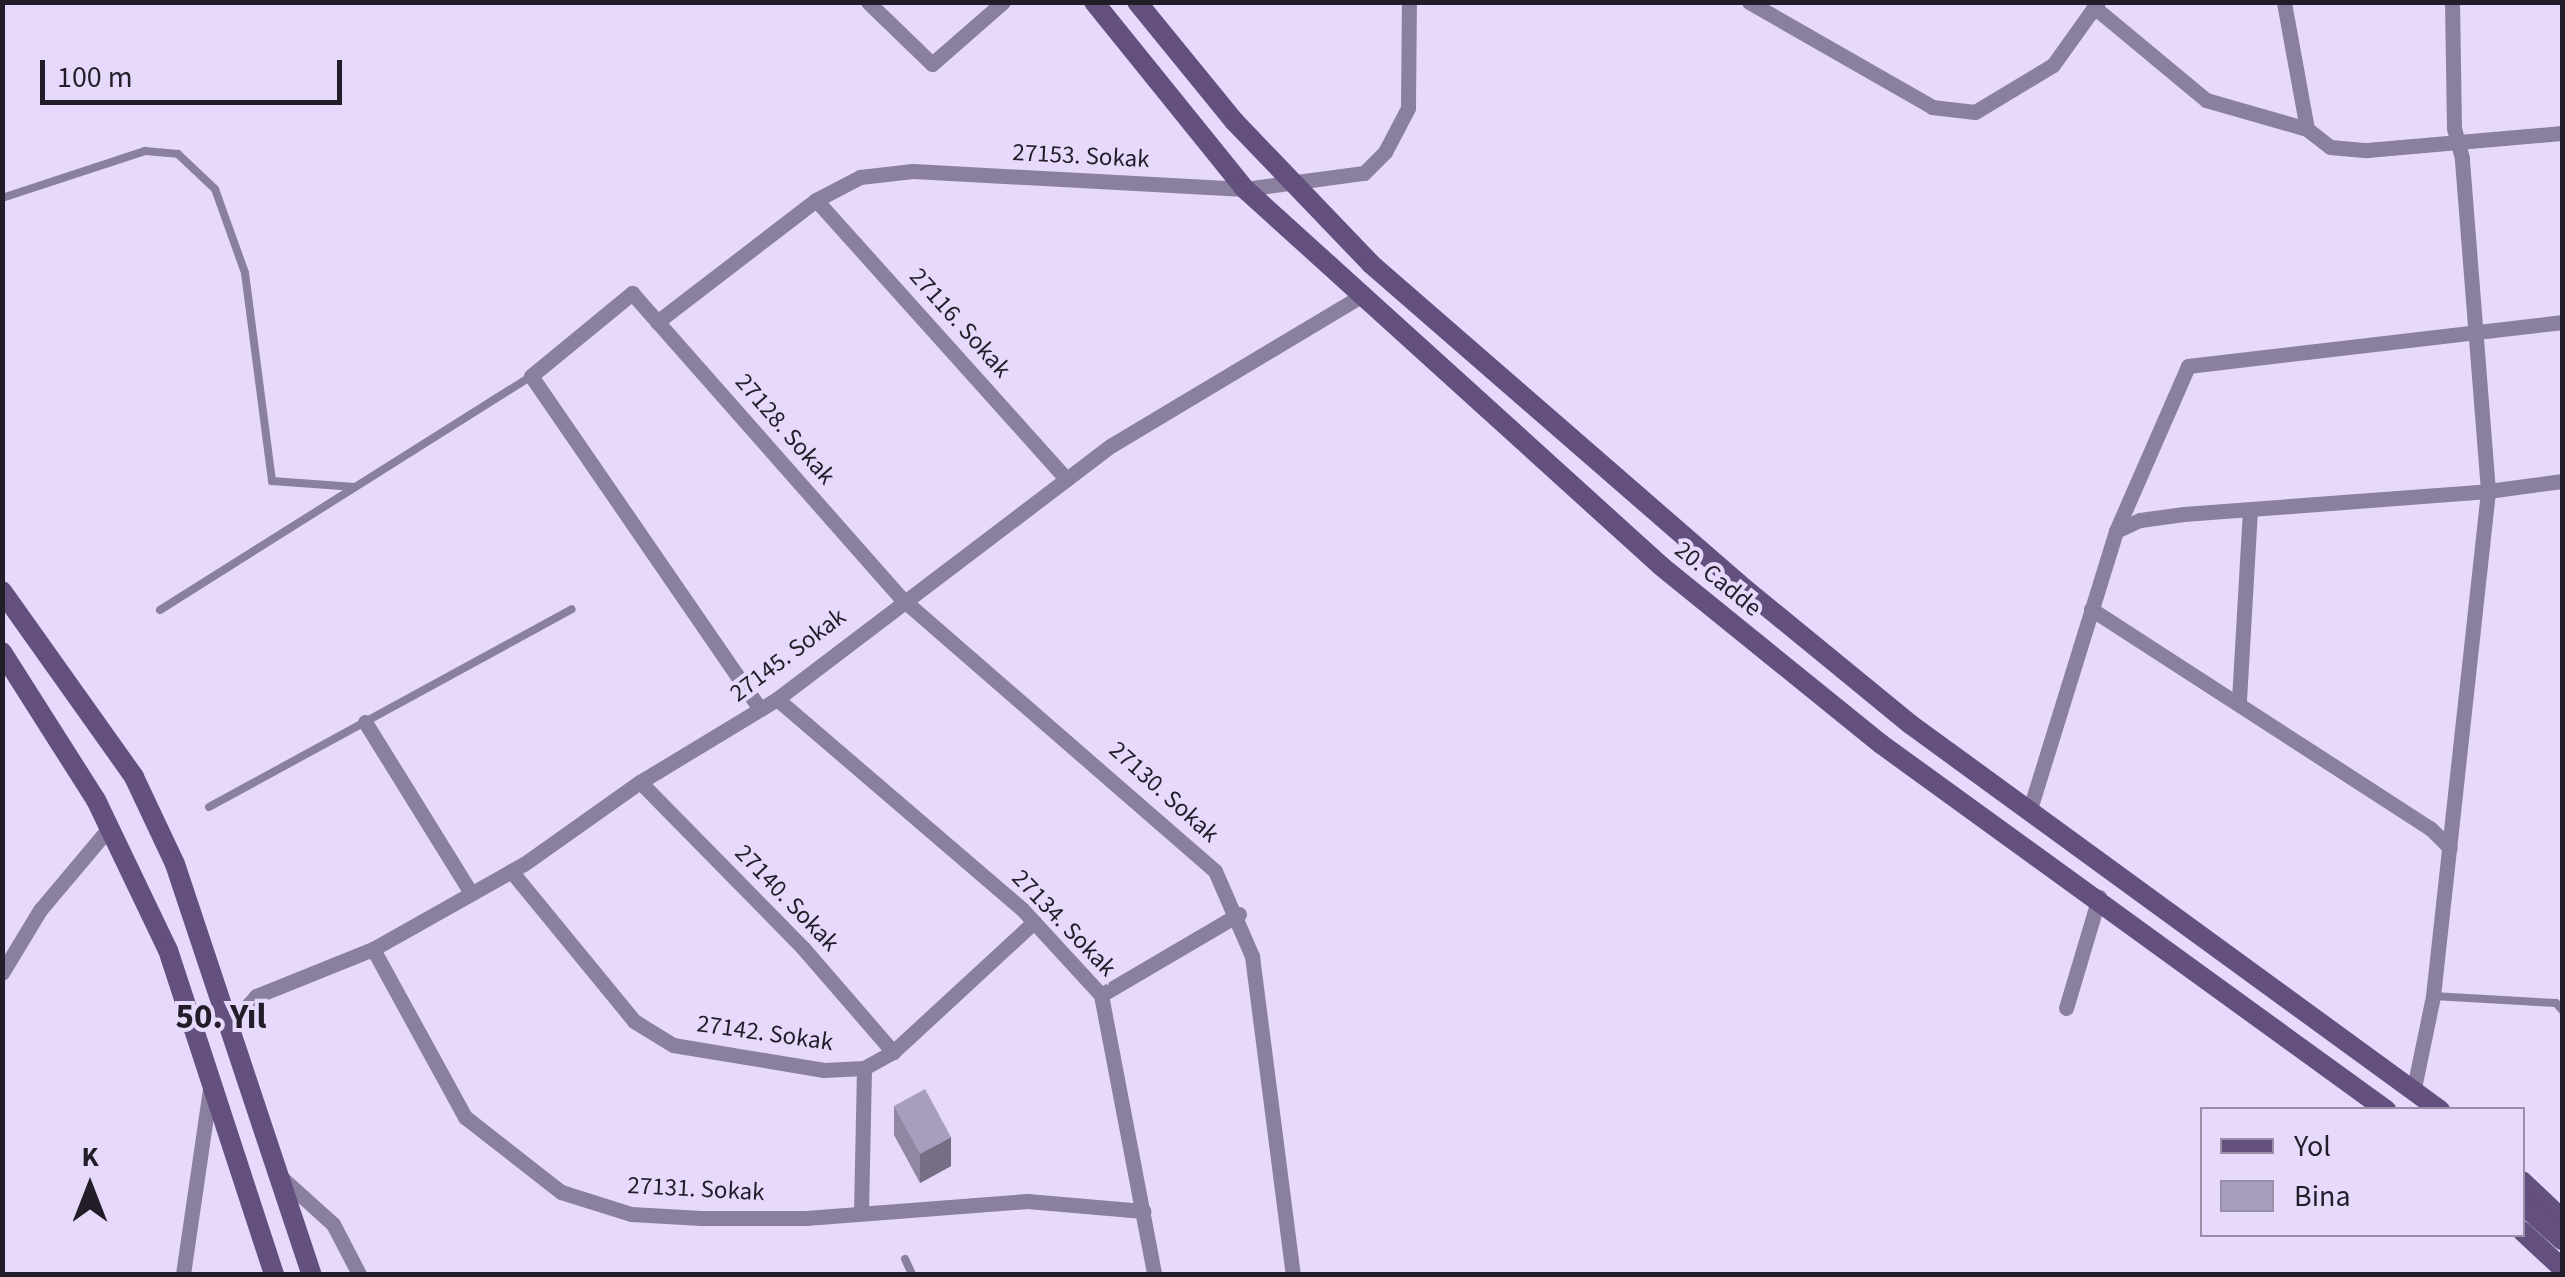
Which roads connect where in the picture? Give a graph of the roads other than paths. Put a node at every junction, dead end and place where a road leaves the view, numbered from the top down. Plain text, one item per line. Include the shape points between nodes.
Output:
1 (868, 2) edge
2 (1003, 2) edge
3 (1094, 2) edge
4 (1137, 2) edge
5 (1409, 2) edge
6 (1749, 2) edge
7 (2284, 2) edge
8 (2452, 2) edge
9 (2096, 5) edge
10 (2307, 129) junction
11 (2562, 133) edge
12 (2458, 142) junction
13 (1294, 187) junction
14 (1245, 189) junction
15 (2, 198) edge
16 (816, 200) junction
17 (1358, 298) junction
18 (657, 322) junction
19 (2562, 322) edge
20 (2472, 329) junction
21 (531, 376) junction
22 (1066, 479) junction
23 (2562, 481) edge
24 (355, 487) junction
25 (2488, 491) junction
26 (2250, 512) junction
27 (2116, 531) junction
28 (2, 591) edge
29 (901, 598) junction
30 (572, 609) dead end
31 (2092, 609) junction
32 (160, 610) dead end
33 (2, 652) edge
34 (777, 699) junction
35 (2239, 700) junction
36 (760, 709) junction
37 (365, 722) junction
38 (640, 782) junction
39 (209, 807) dead end
40 (2030, 810) junction
41 (109, 828) junction
42 (2450, 848) junction
43 (512, 870) junction
44 (471, 893) junction
45 (2100, 897) junction
46 (1239, 914) junction
47 (1034, 922) junction
48 (373, 949) junction
49 (2, 973) edge
50 (1101, 995) junction
51 (2433, 996) junction
52 (2066, 1008) dead end
53 (2562, 1010) edge
54 (232, 1022) junction
55 (893, 1052) junction
56 (864, 1068) junction
57 (212, 1073) junction
58 (2414, 1088) junction
59 (2382, 1107) edge
60 (2436, 1107) edge
61 (282, 1178) junction
62 (2525, 1184) edge
63 (2525, 1207) edge
64 (1144, 1211) junction
65 (862, 1212) junction
66 (2559, 1214) edge
67 (2527, 1235) edge
68 (2562, 1240) edge
69 (905, 1260) dead end
70 (2562, 1268) edge
71 (183, 1274) edge
72 (274, 1274) edge
73 (311, 1274) edge
74 (359, 1274) edge
75 (912, 1274) edge
76 (1154, 1274) edge
77 (1293, 1274) edge
78 (2551, 1274) edge

1 - 2 street via 932,64
3 - 14 main road, 20. Cadde
4 - 13 main road
5 - 13 street, 27153. Sokak via 1408,108 1385,152 1364,173
6 - 9 street via 1932,107 1975,112 2053,65
7 - 10 street
8 - 12 street
9 - 10 street via 2206,100
10 - 12 street via 2330,147
11 - 12 street
12 - 20 street
13 - 14 street, 27153. Sokak
13 - 40 main road via 1372,264 1739,584 1910,724
14 - 16 street, 27153. Sokak via 913,170 860,176
14 - 17 main road, 20. Cadde
15 - 24 lane via 145,151 178,154 215,189 245,273 272,480
16 - 18 street, 27153. Sokak
16 - 22 street, 27116. Sokak
17 - 22 street, 27145. Sokak
17 - 45 main road, 20. Cadde via 1661,566 1882,744
18 - 21 street, 27128. Sokak via 632,293
18 - 29 street, 27128. Sokak
19 - 20 street
20 - 25 street
20 - 27 street via 2188,366
21 - 24 lane
21 - 36 street
22 - 29 street, 27145. Sokak
23 - 25 street
24 - 32 lane
25 - 26 street
25 - 42 street
26 - 27 street via 2140,520
26 - 35 street
27 - 31 street
28 - 54 main road via 134,777 176,864
29 - 34 street, 27145. Sokak
29 - 46 street, 27130. Sokak via 1215,870
30 - 37 lane
31 - 35 street
31 - 40 street
33 - 41 main road
34 - 36 street, 27145. Sokak
34 - 47 street, 27134. Sokak
35 - 42 street
36 - 38 street, 27145. Sokak
37 - 39 lane
37 - 44 street
38 - 43 street, 27145. Sokak
38 - 55 street, 27140. Sokak via 803,948
40 - 58 main road
41 - 49 street via 40,910
41 - 57 main road via 168,950
42 - 51 street
43 - 44 street, 27145. Sokak
43 - 56 street, 27142. Sokak via 583,966 634,1021 673,1045 824,1070
44 - 48 street, 27145. Sokak
45 - 52 street
45 - 59 main road, 20. Cadde
46 - 50 street
46 - 77 street, 27130. Sokak via 1252,956
47 - 50 street, 27134. Sokak
47 - 55 street, 27142. Sokak
48 - 54 street, 27145. Sokak via 256,996
48 - 65 street, 27131. Sokak via 465,1117 561,1192 631,1214 806,1218
50 - 64 street, 27134. Sokak
51 - 53 lane via 2556,1003
51 - 58 street
54 - 61 main road
55 - 56 street, 27142. Sokak
56 - 65 street
57 - 71 street
57 - 72 main road
58 - 60 main road
61 - 73 main road
61 - 74 street via 333,1224
62 - 66 main road
63 - 68 main road
64 - 65 street, 27131. Sokak via 1027,1201
64 - 76 street, 27134. Sokak
67 - 70 main road
67 - 78 main road
69 - 75 lane

